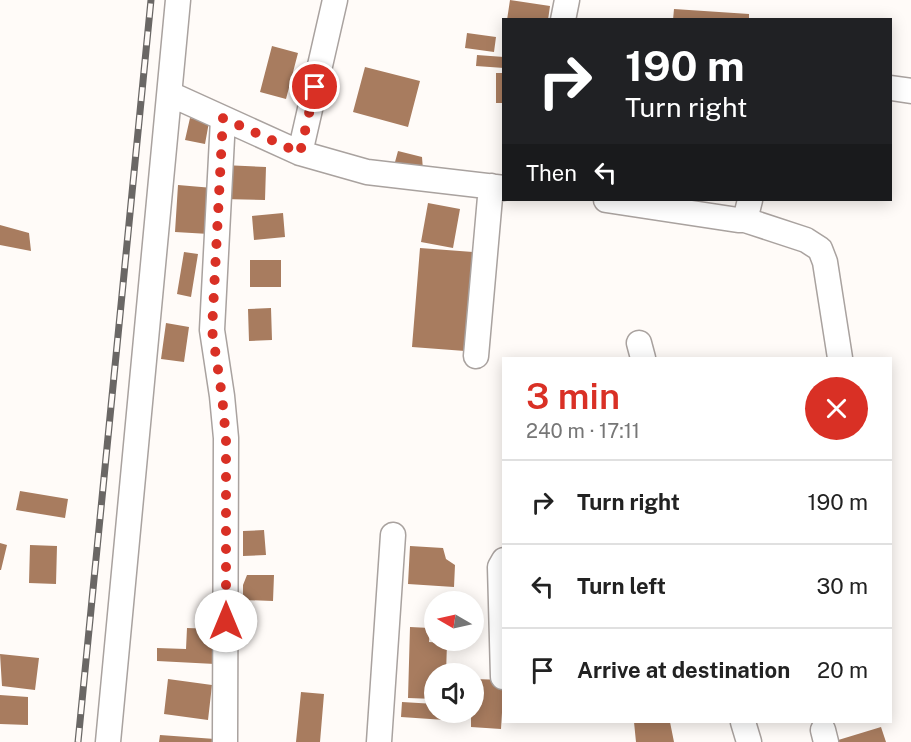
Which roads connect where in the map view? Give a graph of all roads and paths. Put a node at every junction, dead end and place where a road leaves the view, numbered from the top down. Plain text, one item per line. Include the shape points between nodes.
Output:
1 (178, 0) edge
2 (334, 0) edge
3 (567, 0) edge
4 (563, 18) edge
5 (892, 88) edge
6 (911, 91) edge
7 (170, 94) junction
8 (223, 118) junction
9 (300, 153) junction
10 (498, 187) edge
11 (620, 201) edge
12 (748, 210) edge
13 (476, 356) dead end
14 (840, 357) edge
15 (393, 535) dead end
16 (502, 564) edge
17 (502, 640) edge
18 (743, 723) edge
19 (108, 742) edge
20 (225, 742) edge
21 (379, 742) edge
22 (749, 742) edge

1 - 7 street
2 - 9 street
3 - 4 street
5 - 6 street
7 - 8 street
7 - 19 street
8 - 9 street
8 - 20 street via 212,330 226,438
9 - 10 street via 367,171
10 - 13 street
11 - 12 street
12 - 14 street via 820,249
15 - 21 street
16 - 17 street
18 - 22 street

